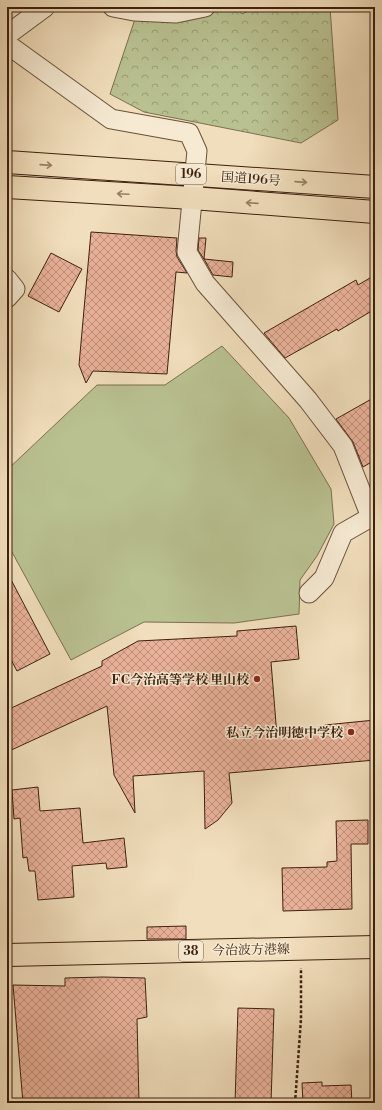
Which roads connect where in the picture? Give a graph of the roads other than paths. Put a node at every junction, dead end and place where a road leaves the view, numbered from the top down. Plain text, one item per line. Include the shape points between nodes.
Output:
1 (46, 7) edge
2 (113, 7) edge
3 (205, 7) edge
4 (7, 35) edge
5 (7, 44) edge
6 (7, 162) edge
7 (194, 175) junction
8 (375, 187) edge
9 (7, 188) edge
10 (192, 198) junction
11 (375, 212) edge
12 (7, 279) edge
13 (7, 298) edge
14 (373, 516) edge
15 (310, 593) dead end
16 (375, 946) edge
17 (7, 955) edge

1 - 4 street
2 - 3 street via 176,13
5 - 7 street via 111,119 189,133 197,151
6 -> 7 main road, 国道196号 / 196
7 -> 8 main road, 国道196号 / 196
7 - 10 street
10 -> 9 main road, 国道196号 / 196
11 -> 10 main road, 国道196号 / 196
10 - 14 street via 187,252 205,283 308,400 343,446
12 - 13 street via 15,289
14 - 15 street via 343,533 324,578
16 - 17 main road, 今治波方港線 / 38

